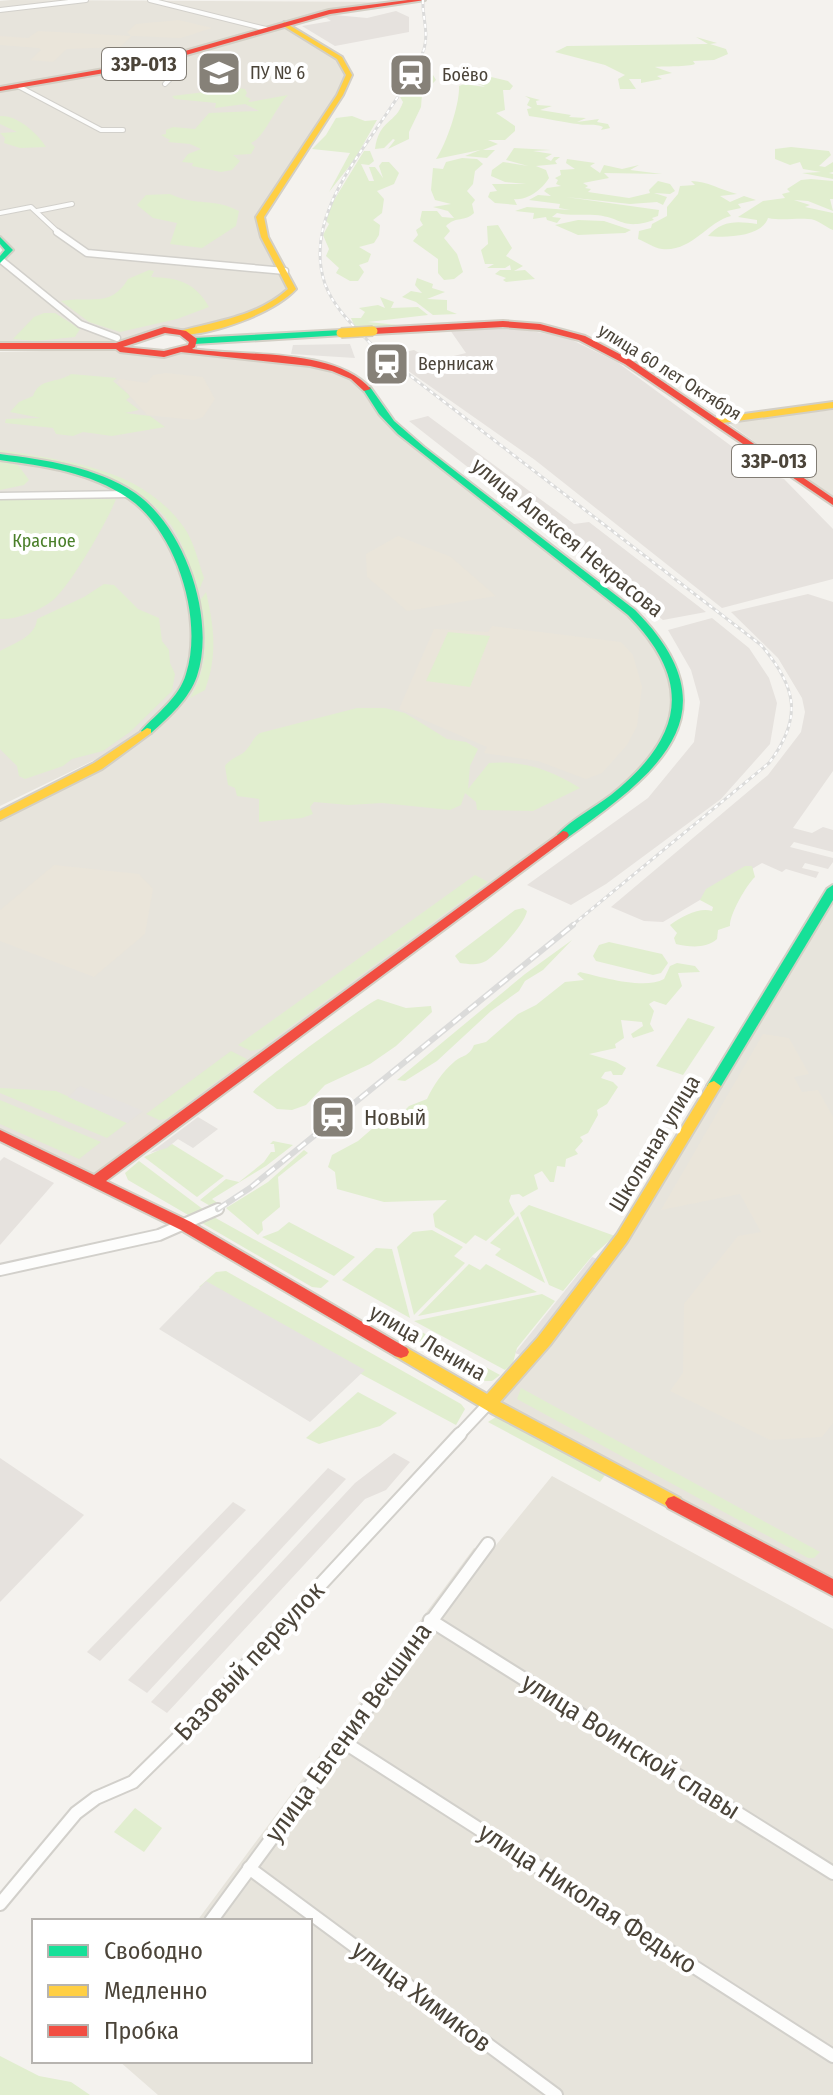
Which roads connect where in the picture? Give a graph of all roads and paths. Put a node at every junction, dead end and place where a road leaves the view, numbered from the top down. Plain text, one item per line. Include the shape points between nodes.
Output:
1 (86, 0) edge
2 (150, 0) edge
3 (412, 0) edge
4 (422, 0) edge
5 (0, 10) edge
6 (284, 24) junction
7 (266, 29) junction
8 (151, 63) junction
9 (165, 84) dead end
10 (18, 86) junction
11 (0, 89) edge
12 (123, 130) dead end
13 (72, 204) dead end
14 (37, 211) junction
15 (0, 213) edge
16 (0, 239) edge
17 (0, 261) edge
18 (285, 271) junction
19 (117, 338) dead end
20 (187, 341) junction
21 (141, 346) junction
22 (0, 349) edge
23 (833, 405) edge
24 (715, 421) junction
25 (0, 457) edge
26 (129, 494) junction
27 (0, 496) edge
28 (833, 502) edge
29 (157, 723) junction
30 (0, 806) edge
31 (0, 816) edge
32 (833, 889) edge
33 (0, 1135) edge
34 (97, 1180) junction
35 (218, 1209) dead end
36 (186, 1226) junction
37 (0, 1270) edge
38 (489, 1403) junction
39 (488, 1544) dead end
40 (833, 1588) edge
41 (430, 1620) junction
42 (342, 1741) junction
43 (249, 1868) junction
44 (833, 1873) edge
45 (0, 1904) edge
46 (212, 1919) edge
47 (833, 2056) edge
48 (556, 2095) edge

1 - 5 street
2 - 7 street
3 - 4 main road, 33Р-013
3 - 6 main road, 33Р-013
6 - 7 main road, 33Р-013
6 - 18 main road via 340,58 349,75 260,217 263,240
7 - 8 main road, 33Р-013
8 - 9 street via 173,76
8 - 10 main road, 33Р-013
10 - 11 main road, 33Р-013
10 - 12 street via 101,130
13 - 14 street
14 - 15 street via 31,207
14 - 18 street via 46,224 87,253
16 - 17 main road via 9,250
17 - 19 street via 80,324
18 - 20 main road via 292,289 281,301
20 - 21 main road, улица Алексея Некрасова via 164,354
20 - 21 main road via 154,331
20 - 24 main road, улица 60 лет Октября / 33Р-013, bridge via 485,323 540,327 615,354
20 - 34 main road, улица Алексея Некрасова via 212,357 301,361 355,376 399,431 648,629 670,660 678,713 661,751 621,792
21 - 22 main road, улица Алексея Некрасова
23 - 24 main road
24 - 28 main road, улица 60 лет Октября / 33Р-013
25 - 26 main road via 85,474
26 - 27 street
26 - 29 main road via 169,533 197,633 190,678
29 - 30 main road via 102,757
29 - 31 main road via 95,770
32 - 38 main road, Школьная улица via 622,1238
33 - 34 main road, улица Ленина
34 - 36 main road, улица Ленина
35 - 36 street
36 - 37 street
36 - 38 main road, улица Ленина
38 - 40 main road, улица Ленина
38 - 45 street, Базовый переулок via 186,1730 133,1782 76,1813
39 - 41 street, улица Евгения Векшина
41 - 42 street, улица Евгения Векшина
41 - 44 street, улица Воинской славы
42 - 43 street, улица Евгения Векшина
42 - 47 street, улица Николая Федько
43 - 46 street, улица Евгения Векшина
43 - 48 street, улица Химиков

